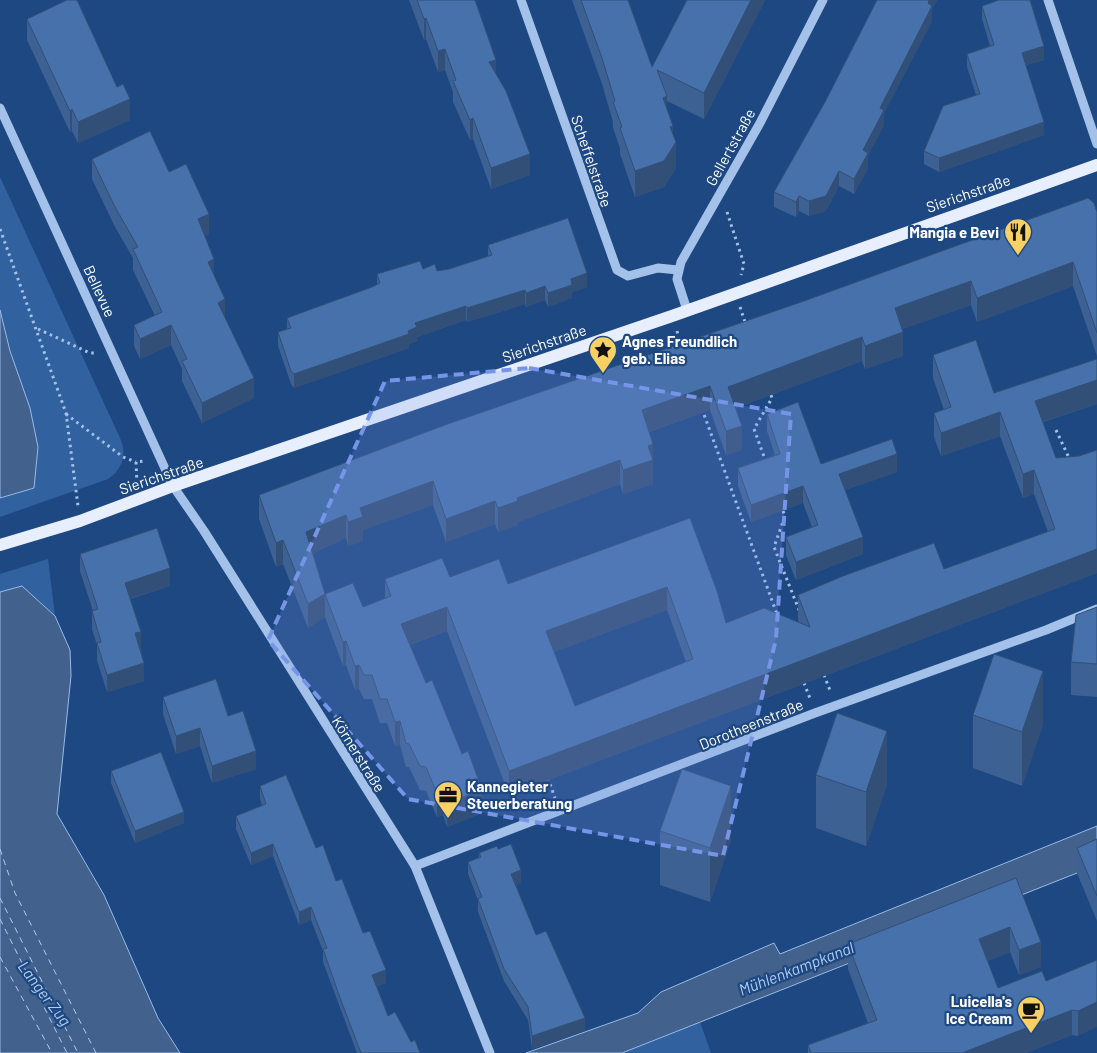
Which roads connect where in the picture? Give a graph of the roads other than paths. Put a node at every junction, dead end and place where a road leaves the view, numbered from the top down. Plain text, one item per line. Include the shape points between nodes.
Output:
1 (521, 0) edge
2 (824, 0) edge
3 (1048, 0) edge
4 (0, 108) edge
5 (1097, 144) edge
6 (1097, 165) edge
7 (678, 270) junction
8 (687, 310) junction
9 (173, 486) junction
10 (0, 546) edge
11 (1097, 609) edge
12 (415, 866) junction
13 (490, 1053) edge

1 - 7 street, Scheffelstraße via 617,270 628,276 658,268
2 - 7 street, Gellertstraße
3 - 5 street
4 - 9 street, Bellevue
6 - 8 main road, Sierichstraße
7 - 8 street
8 - 9 main road, Sierichstraße
9 - 10 main road, Sierichstraße via 80,521
9 - 12 street, Körnerstraße
11 - 12 street, Dorotheenstraße
12 - 13 street, Körnerstraße

